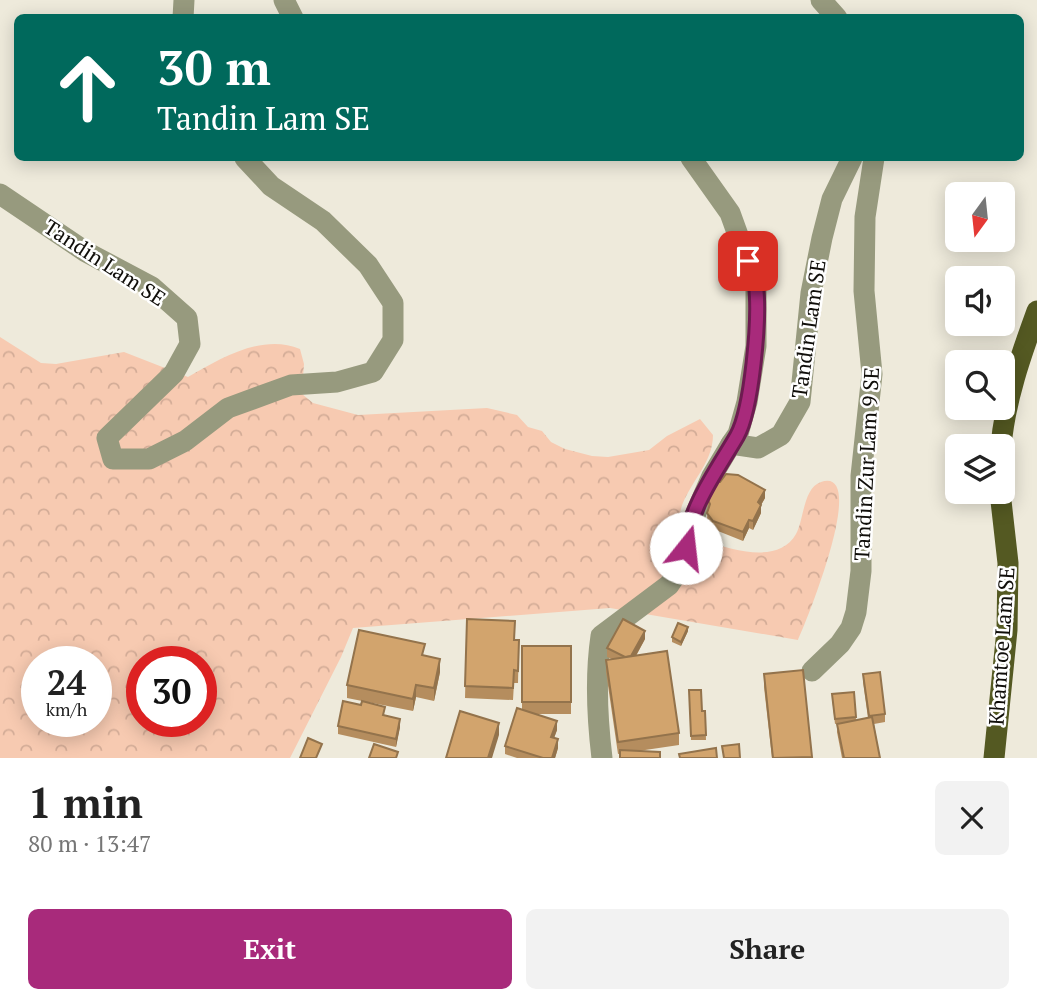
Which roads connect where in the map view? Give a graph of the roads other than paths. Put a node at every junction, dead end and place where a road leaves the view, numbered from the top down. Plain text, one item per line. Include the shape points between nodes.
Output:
1 (821, 0) edge
2 (833, 14) edge
3 (248, 161) edge
4 (693, 161) edge
5 (851, 161) edge
6 (874, 161) edge
7 (0, 194) edge
8 (1037, 311) edge
9 (1002, 434) edge
10 (731, 444) junction
11 (1001, 504) edge
12 (812, 671) dead end
13 (602, 758) edge
14 (993, 758) edge

1 - 2 street
3 - 7 street, Tandin Lam SE via 271,186 323,221 368,265 393,303 393,340 373,372 337,382 291,385 228,408 185,441 149,459 113,459 107,438 174,373 190,344 187,318 152,287 86,252
4 - 10 street via 730,213 756,285 754,357 747,402
5 - 10 street, Tandin Lam SE via 832,200 822,238 811,293 800,402 781,435 758,448
6 - 12 street, Tandin Zur Lam 9 SE via 864,291 873,374 861,476 861,571 851,628
8 - 9 main road via 1018,361
10 - 13 street via 712,476 687,533 684,562 669,585 601,636 597,712
11 - 14 main road, Khamtoe Lam SE via 1008,563 1007,629

